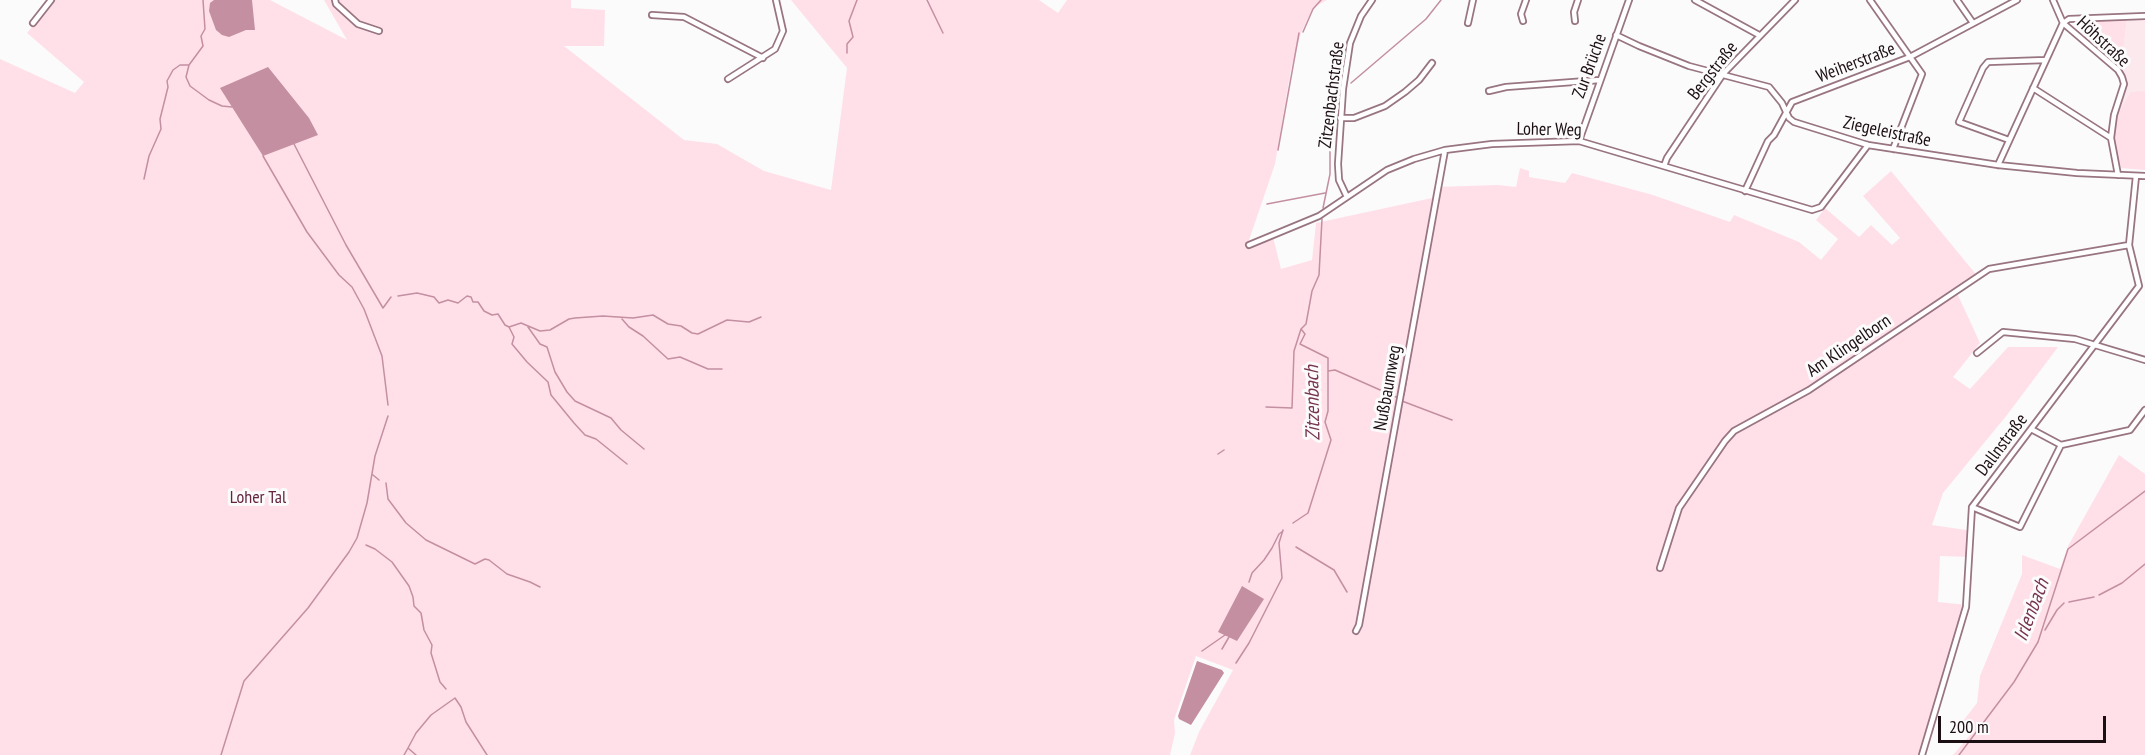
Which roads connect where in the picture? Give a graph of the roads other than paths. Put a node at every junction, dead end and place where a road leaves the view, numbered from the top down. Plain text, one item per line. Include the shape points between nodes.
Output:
1 (51, 0) edge
2 (335, 0) edge
3 (776, 0) edge
4 (1372, 0) edge
5 (1473, 0) edge
6 (1526, 0) edge
7 (1578, 0) edge
8 (1629, 0) edge
9 (1695, 0) edge
10 (1795, 0) edge
11 (1870, 0) edge
12 (1957, 0) edge
13 (2018, 0) edge
14 (2053, 0) edge
15 (652, 15) dead end
16 (2145, 16) edge
17 (1523, 21) dead end
18 (1575, 21) dead end
19 (33, 23) dead end
20 (1468, 23) dead end
21 (1973, 23) junction
22 (2063, 23) junction
23 (379, 31) dead end
24 (1616, 35) junction
25 (1759, 36) junction
26 (1910, 57) junction
27 (763, 58) junction
28 (2046, 60) junction
29 (1432, 63) dead end
30 (1723, 74) junction
31 (728, 79) dead end
32 (1600, 81) junction
33 (2033, 87) junction
34 (1489, 92) dead end
35 (1787, 113) junction
36 (1340, 118) junction
37 (2111, 138) junction
38 (2008, 140) junction
39 (1579, 141) junction
40 (1868, 145) junction
41 (1893, 149) junction
42 (1445, 150) junction
43 (1998, 165) junction
44 (1664, 166) junction
45 (2118, 175) junction
46 (2136, 176) junction
47 (2145, 176) edge
48 (1745, 191) junction
49 (1347, 197) junction
50 (1249, 244) dead end
51 (2129, 245) junction
52 (2137, 278) junction
53 (2145, 278) edge
54 (2095, 344) junction
55 (1977, 352) dead end
56 (2145, 360) edge
57 (2145, 410) edge
58 (2031, 429) junction
59 (2061, 445) junction
60 (1972, 507) junction
61 (1660, 568) dead end
62 (1356, 631) dead end
63 (1922, 755) edge

1 - 19 street
2 - 23 street via 358,24
3 - 27 street via 783,31 775,49
4 - 36 street, Zitzenbachstraße via 1350,43
5 - 20 street
6 - 17 street
7 - 18 street
8 - 24 street, Zur Brüche
9 - 25 street
10 - 25 street, Bergstraße
11 - 26 street
12 - 21 street
13 - 21 street, Weiherstraße
14 - 22 street, Höhstraße
15 - 27 street via 684,16
16 - 22 street via 2069,19
21 - 26 street, Weiherstraße
22 - 28 street
22 - 37 street, Höhstraße via 2122,76 2124,84
24 - 30 street, Ziegeleistraße via 1689,66
24 - 32 street, Zur Brüche
25 - 30 street, Bergstraße
26 - 35 street, Weiherstraße via 1792,102
26 - 41 street via 1922,74
27 - 31 street
28 - 33 street
28 - 38 street via 1988,62 1983,68 1959,122
29 - 36 street via 1419,80 1385,106 1354,118
30 - 35 street, Ziegeleistraße via 1769,87
30 - 44 street, Bergstraße
32 - 34 street via 1506,87
32 - 39 street, Zur Brüche
33 - 37 street
33 - 38 street
35 - 40 street, Ziegeleistraße via 1794,122
35 - 48 street, Weiherstraße via 1768,141
36 - 49 street, Zitzenbachstraße via 1339,178
37 - 45 street, Höhstraße
38 - 43 street
39 - 42 street, Loher Weg
39 - 44 street, Loher Weg
40 - 41 street, Ziegeleistraße
40 - 48 street, Loher Weg via 1817,210
41 - 43 street, Ziegeleistraße
42 - 49 street, Loher Weg via 1387,170
42 - 62 street, Nußbaumweg
43 - 45 street, Ziegeleistraße
44 - 48 street, Loher Weg
45 - 46 street, Ziegeleistraße
46 - 47 street, Ziegeleistraße
46 - 51 street
49 - 50 street, Loher Weg via 1319,216
51 - 52 street
51 - 61 street, Am Klingelborn via 1989,268 1809,390 1734,431 1679,508
52 - 53 street
52 - 54 street, Dallnstraße via 2139,286
54 - 55 street via 2003,332
54 - 56 street
54 - 58 street, Dallnstraße
57 - 59 street via 2130,430
58 - 59 street
58 - 60 street, Dallnstraße
59 - 60 street via 2020,527
60 - 63 street via 1965,607

